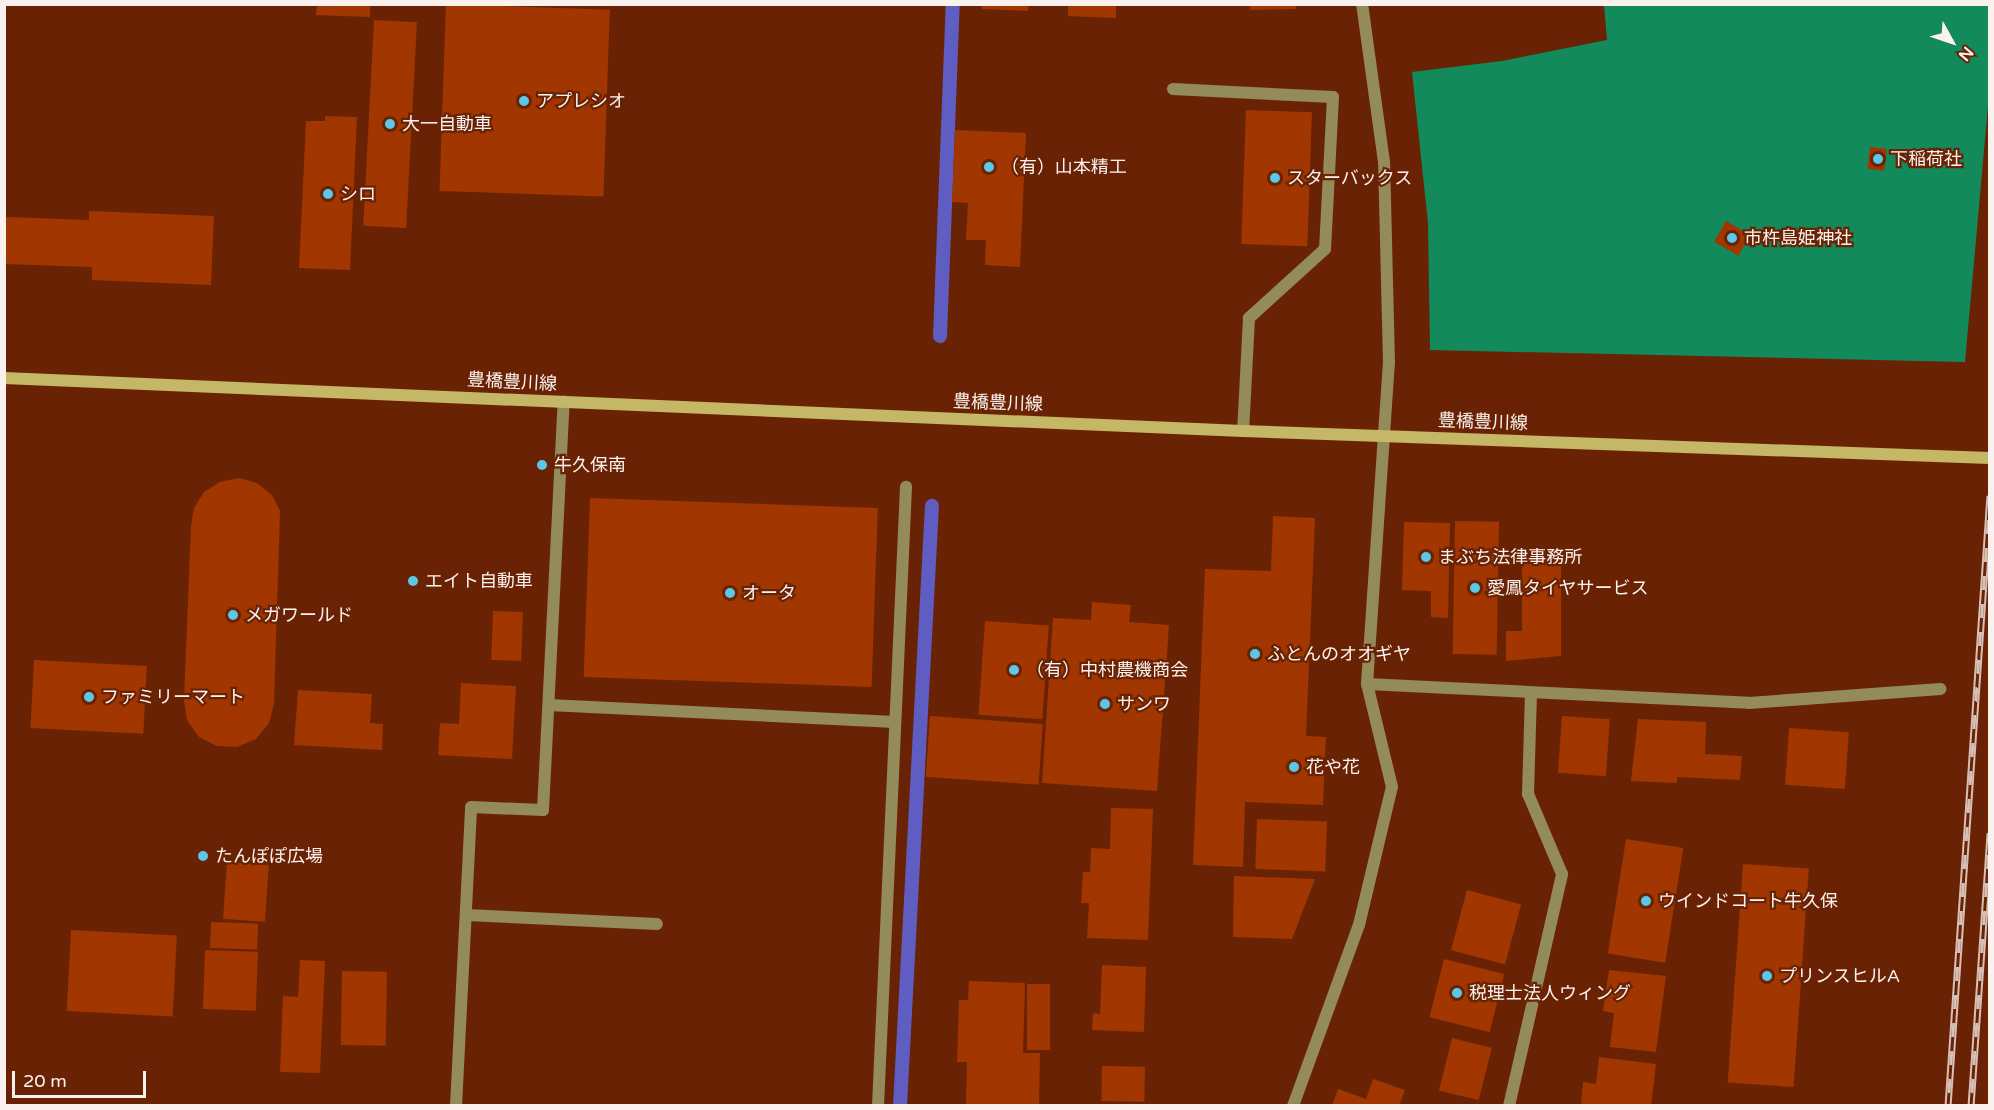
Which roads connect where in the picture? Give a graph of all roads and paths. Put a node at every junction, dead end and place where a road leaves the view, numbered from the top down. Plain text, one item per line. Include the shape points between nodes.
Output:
1 (1362, 4) edge
2 (1173, 89) dead end
3 (4, 378) edge
4 (564, 402) junction
5 (1243, 431) junction
6 (1385, 436) junction
7 (1989, 458) edge
8 (906, 487) dead end
9 (1367, 684) junction
10 (1940, 689) dead end
11 (1531, 693) junction
12 (549, 705) junction
13 (895, 722) junction
14 (466, 915) junction
15 (657, 924) dead end
16 (456, 1106) edge
17 (878, 1106) edge
18 (1293, 1106) edge
19 (1509, 1106) edge

1 - 6 street via 1384,162 1389,363
2 - 5 street via 1333,97 1325,249 1249,318
3 - 4 main road, 豊橋豊川線
4 - 5 main road, 豊橋豊川線
4 - 12 street
5 - 6 main road, 豊橋豊川線
6 - 7 main road, 豊橋豊川線
6 - 9 street
8 - 13 street
9 - 11 street
9 - 18 street via 1392,787 1359,925
10 - 11 street via 1749,703
11 - 19 street via 1528,794 1562,874
12 - 13 street
12 - 14 street via 543,810 471,807
13 - 17 street
14 - 15 street
14 - 16 street

